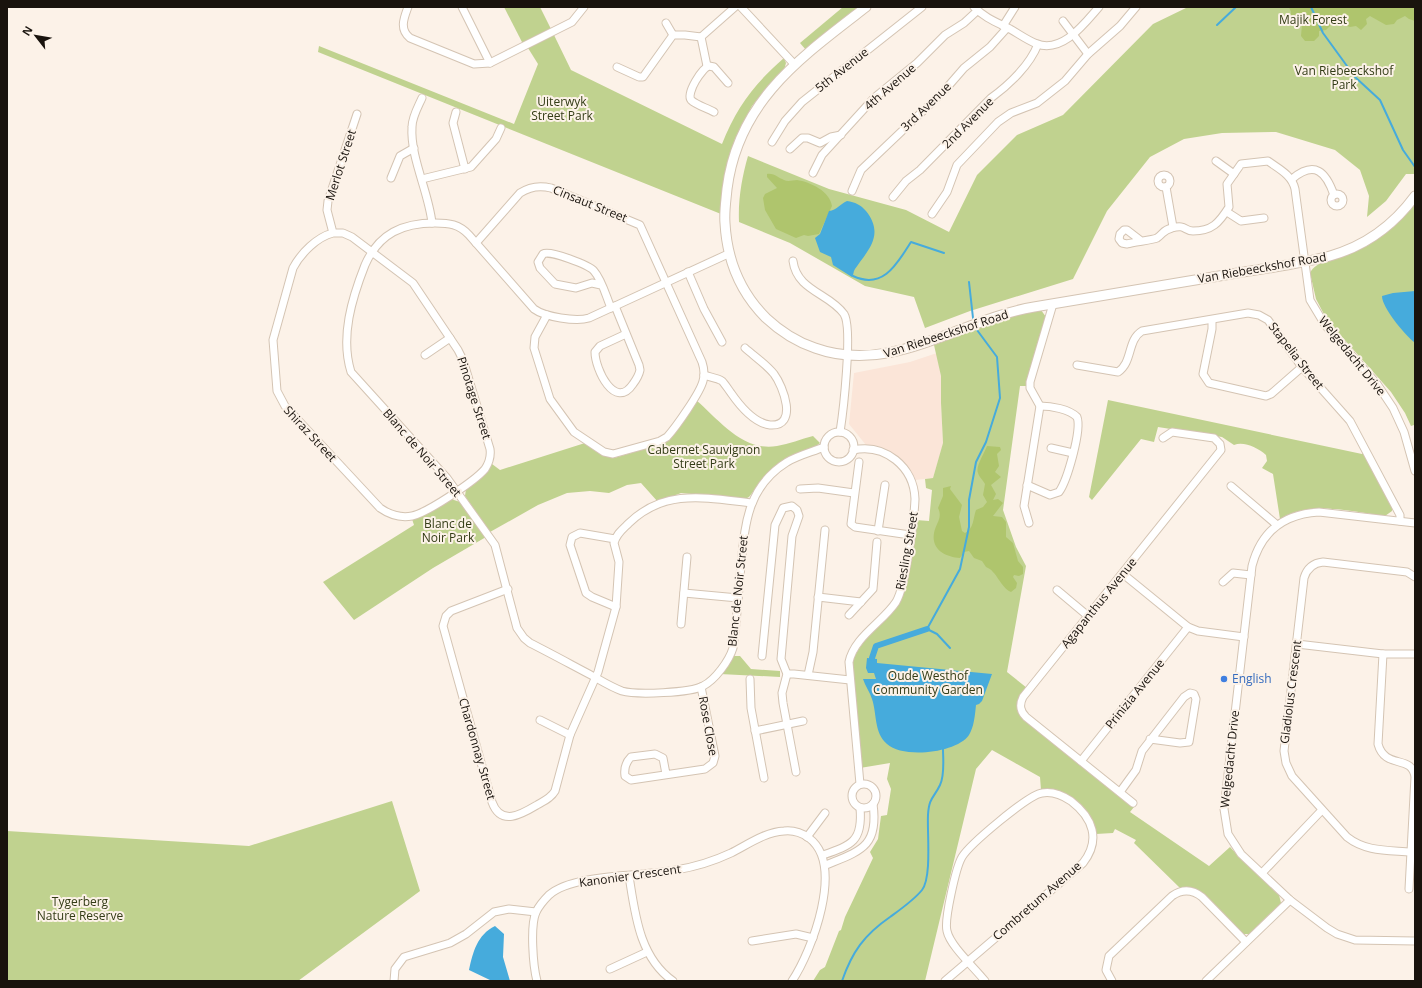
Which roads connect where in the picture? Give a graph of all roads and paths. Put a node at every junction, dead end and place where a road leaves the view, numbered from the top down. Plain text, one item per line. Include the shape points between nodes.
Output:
1 (408, 7) edge
2 (462, 7) edge
3 (584, 7) edge
4 (735, 7) edge
5 (742, 7) edge
6 (866, 7) edge
7 (922, 7) edge
8 (1015, 7) edge
9 (1099, 7) edge
10 (1136, 7) edge
11 (976, 9) edge
12 (1063, 21) dead end
13 (666, 23) dead end
14 (1005, 27) junction
15 (1074, 34) junction
16 (673, 35) junction
17 (701, 37) junction
18 (1038, 44) junction
19 (1088, 54) junction
20 (490, 64) junction
21 (795, 65) junction
22 (707, 66) junction
23 (617, 67) dead end
24 (728, 83) dead end
25 (422, 98) dead end
26 (456, 112) dead end
27 (714, 112) dead end
28 (357, 114) dead end
29 (501, 128) dead end
30 (841, 135) junction
31 (772, 142) dead end
32 (414, 148) junction
33 (790, 149) dead end
34 (1216, 161) dead end
35 (464, 169) junction
36 (813, 173) dead end
37 (1234, 174) junction
38 (391, 178) dead end
39 (422, 179) junction
40 (1292, 179) junction
41 (1166, 187) dead end
42 (852, 191) dead end
43 (1334, 195) dead end
44 (1415, 196) edge
45 (892, 197) dead end
46 (1227, 212) junction
47 (932, 214) dead end
48 (1264, 218) dead end
49 (432, 223) junction
50 (1173, 227) junction
51 (336, 233) junction
52 (1140, 240) dead end
53 (476, 243) junction
54 (373, 252) junction
55 (728, 254) junction
56 (793, 261) dead end
57 (1304, 262) junction
58 (688, 272) junction
59 (666, 283) junction
60 (601, 285) junction
61 (1053, 304) junction
62 (613, 307) junction
63 (546, 315) junction
64 (1212, 320) junction
65 (626, 334) junction
66 (450, 338) junction
67 (722, 342) dead end
68 (744, 348) dead end
69 (425, 355) dead end
70 (847, 356) junction
71 (1077, 365) dead end
72 (1302, 367) junction
73 (704, 375) junction
74 (1040, 406) junction
75 (840, 432) junction
76 (1163, 438) dead end
77 (824, 448) junction
78 (1051, 448) dead end
79 (853, 450) junction
80 (1073, 453) junction
81 (859, 462) dead end
82 (1415, 471) edge
83 (885, 485) dead end
84 (1027, 485) junction
85 (1231, 486) dead end
86 (800, 489) dead end
87 (457, 491) junction
88 (854, 493) junction
89 (752, 503) junction
90 (1400, 521) junction
91 (1413, 521) edge
92 (1029, 523) dead end
93 (1277, 525) junction
94 (825, 530) dead end
95 (878, 530) junction
96 (910, 536) junction
97 (615, 539) junction
98 (877, 542) dead end
99 (687, 557) dead end
100 (1122, 574) junction
101 (1251, 575) junction
102 (1415, 577) edge
103 (1223, 582) dead end
104 (508, 589) junction
105 (1057, 590) dead end
106 (684, 593) junction
107 (818, 597) junction
108 (738, 598) junction
109 (861, 602) junction
110 (616, 607) junction
111 (849, 614) dead end
112 (1088, 616) junction
113 (681, 624) dead end
114 (1188, 627) junction
115 (1244, 637) junction
116 (1297, 644) junction
117 (1383, 654) junction
118 (1415, 654) edge
119 (762, 656) dead end
120 (787, 674) junction
121 (808, 675) junction
122 (596, 678) junction
123 (750, 679) dead end
124 (850, 680) junction
125 (701, 687) junction
126 (540, 720) dead end
127 (803, 721) dead end
128 (786, 724) junction
129 (755, 731) junction
130 (570, 735) junction
131 (1150, 739) junction
132 (1081, 761) junction
133 (796, 772) dead end
134 (666, 774) junction
135 (764, 778) dead end
136 (860, 784) junction
137 (1120, 792) junction
138 (1133, 803) dead end
139 (872, 804) junction
140 (860, 808) junction
141 (1322, 810) junction
142 (825, 813) dead end
143 (807, 837) junction
144 (1411, 852) junction
145 (823, 855) junction
146 (826, 864) junction
147 (1262, 873) junction
148 (629, 876) junction
149 (1409, 889) dead end
150 (1290, 900) junction
151 (536, 912) junction
152 (813, 938) junction
153 (752, 941) dead end
154 (1415, 941) edge
155 (1246, 942) junction
156 (647, 952) junction
157 (968, 960) junction
158 (610, 969) dead end
159 (394, 981) edge
160 (537, 981) edge
161 (673, 981) edge
162 (792, 981) edge
163 (944, 981) edge
164 (986, 981) edge
165 (1112, 981) edge
166 (1206, 981) edge

1 - 20 street via 403,26 410,38 474,64
2 - 20 street
3 - 20 street via 572,22
4 - 17 street
5 - 21 street
6 - 21 street, Van Riebeeckshof Road
7 - 31 street, 5th Avenue via 802,102 785,121
8 - 14 street, 3rd Avenue
9 - 15 street
10 - 19 street via 1120,26
11 - 14 street via 992,22
11 - 30 street, 4th Avenue via 964,23 945,35 917,63 874,98
12 - 15 street
13 - 16 street
14 - 18 street
14 - 42 street, 3rd Avenue via 990,47 964,68 944,91 861,170
15 - 18 street via 1059,43
15 - 19 street
16 - 17 street
16 - 23 street via 643,77
17 - 22 street
18 - 45 street, 2nd Avenue via 1020,71 1004,88
19 - 47 street via 1072,74 1037,103 1004,117 987,132 957,165 947,192
21 - 55 street, Van Riebeeckshof Road via 763,98 738,140 731,164 724,217
22 - 24 street via 714,67
22 - 27 street via 690,96 693,101
25 - 32 street via 412,123
26 - 35 street via 453,123
28 - 51 street, Merlot Street via 328,201 327,210
29 - 35 street via 496,139 475,163
30 - 33 street via 820,143 802,138
30 - 36 street, 4th Avenue via 822,155
32 - 38 street via 400,156
32 - 39 street
34 - 37 street
35 - 39 street
37 - 40 street via 1241,164 1264,160
37 - 46 street via 1227,184 1230,202
39 - 49 street
40 - 43 street via 1306,169 1313,170 1328,179
40 - 57 street, Welgedacht Drive
41 - 50 street
44 - 57 street, Van Riebeeckshof Road via 1393,222 1366,242 1339,254
46 - 48 street via 1241,221
46 - 50 street via 1213,227 1193,231 1182,226
49 - 53 street, Blanc de Noir Street via 457,225
49 - 54 street, Blanc de Noir Street via 411,224 396,230 385,237
50 - 52 street via 1163,230 1157,238
51 - 54 street via 352,237
51 - 87 street, Shiraz Street via 320,238 293,268 274,340 279,397 385,512 402,517 419,514
53 - 59 street, Cinsaut Street via 520,194 533,187 546,186 638,223
53 - 63 street, Blanc de Noir Street via 530,305
54 - 66 street, Pinotage Street via 413,283
54 - 87 street, Blanc de Noir Street via 363,270 346,330 350,372
55 - 58 street, Blanc de Noir Street
55 - 70 street, Van Riebeeckshof Road via 746,293 774,326 803,344 824,352
56 - 70 street via 794,270 802,281 844,315
57 - 61 street, Van Riebeeckshof Road
57 - 82 street, Welgedacht Drive via 1308,291 1314,308 1325,325 1377,384 1393,408 1404,432
58 - 59 street, Blanc de Noir Street
58 - 67 street
59 - 62 street, Blanc de Noir Street
59 - 73 street, Cinsaut Street via 703,365
60 - 60 street via 592,283 576,288 555,284 540,268 538,262 543,254 551,252 593,269
60 - 62 street
61 - 70 street, Van Riebeeckshof Road via 1018,310 902,351 878,356
61 - 74 street via 1029,383
62 - 63 street, Blanc de Noir Street via 580,320
62 - 65 street
63 - 73 street via 534,342 550,399 574,432 604,452 617,454 665,439 700,390
64 - 71 street, Stapelia Street via 1142,331 1135,337 1121,370 1113,372
64 - 72 street, Stapelia Street via 1248,313 1262,316
64 - 72 street via 1203,374 1209,383 1266,396
65 - 65 street via 640,370 631,387 619,392 610,389 602,378 595,352 600,346
66 - 69 street
66 - 87 street, Pinotage Street via 463,360 491,453 484,470
68 - 73 street via 770,369 778,380 787,404 783,421 777,424 761,422 738,404 721,380
70 - 75 street
72 - 90 street, Stapelia Street via 1350,421 1400,515
74 - 80 street via 1072,413 1077,418
74 - 84 street
75 - 77 street via 833,433 827,438
75 - 79 street via 851,438
76 - 100 street, Agapanthus Avenue via 1172,432 1214,438 1220,444 1220,450
77 - 79 street via 829,457 836,461 846,459
77 - 89 street, Blanc de Noir Street via 801,455 780,467 764,483
78 - 80 street
79 - 96 street, Riesling Street via 883,452 894,458 907,472 915,494
80 - 84 street via 1062,488 1057,493 1048,494
81 - 88 street
83 - 95 street
84 - 92 street via 1024,508
85 - 93 street
86 - 88 street via 818,488
87 - 104 street, Blanc de Noir Street via 495,545
88 - 95 street via 851,524 855,527
89 - 97 street via 696,497 674,498 639,514
89 - 108 street, Blanc de Noir Street via 745,526
90 - 91 street, Welgedacht Drive
90 - 93 street, Welgedacht Drive via 1319,512 1296,515
93 - 101 street, Welgedacht Drive via 1258,548
94 - 107 street
95 - 96 street
96 - 124 street, Riesling Street via 903,583 898,597 893,606 852,650 849,662
97 - 110 street, Chardonnay Street via 619,562
97 - 110 street via 580,533 572,538 570,545 586,593
98 - 109 street via 873,587
99 - 106 street
100 - 112 street, Agapanthus Avenue
100 - 114 street
101 - 103 street via 1233,573
101 - 115 street, Welgedacht Drive
102 - 116 street, Gladiolus Crescent via 1407,572 1316,563 1309,568 1304,578
104 - 122 street, Blanc de Noir Street via 517,628 524,638
104 - 130 street, Chardonnay Street via 452,611 446,616 443,626 490,795 497,811 507,816 518,816 551,796 556,788
105 - 112 street
106 - 108 street
106 - 113 street
107 - 109 street
107 - 121 street via 813,652
108 - 125 street, Blanc de Noir Street via 732,653
109 - 111 street
110 - 122 street, Chardonnay Street
112 - 132 street, Agapanthus Avenue via 1023,698 1020,706 1026,717
114 - 115 street via 1198,631
114 - 132 street, Prinizia Avenue
115 - 147 street, Welgedacht Drive via 1224,816 1228,834 1234,845
116 - 117 street
116 - 141 street, Gladiolus Crescent via 1285,757 1292,776
117 - 118 street
117 - 144 street via 1378,744 1386,758 1406,764 1414,771
119 - 120 street via 775,525 783,508 788,505 797,510 799,516 792,536 781,659
120 - 121 street
120 - 128 street via 782,698
121 - 124 street
122 - 125 street, Blanc de Noir Street via 619,690 633,693 692,690
122 - 130 street, Chardonnay Street
123 - 129 street
124 - 136 street, Riesling Street
125 - 134 street, Rose Close via 715,756 713,763 705,769
126 - 130 street
127 - 128 street
128 - 129 street
128 - 133 street
129 - 135 street
131 - 131 street via 1184,696 1194,694 1196,700 1189,742
131 - 137 street via 1142,751 1136,770
132 - 137 street, Agapanthus Avenue
134 - 134 street, Rose Close via 631,780 625,776 624,771 631,757 655,754 663,758
136 - 139 street via 868,784 874,789 876,797
136 - 140 street via 852,796
137 - 138 street, Agapanthus Avenue
139 - 140 street via 867,808
139 - 146 street via 873,827 864,847 850,856
140 - 145 street via 861,825 856,839 848,846
141 - 144 street, Gladiolus Crescent via 1357,844 1372,849
141 - 147 street
142 - 143 street
143 - 145 street
143 - 148 street, Kanonier Crescent via 794,832 774,832 706,863 670,872
144 - 149 street
145 - 146 street
146 - 152 street via 824,898
147 - 150 street, Welgedacht Drive
148 - 151 street, Kanonier Crescent via 581,882 560,888 544,900
148 - 156 street via 636,915
150 - 154 street, Welgedacht Drive via 1327,928 1349,938 1367,941
150 - 155 street
151 - 159 street via 509,909 494,912 455,941 404,957 396,969
151 - 160 street via 534,960
152 - 153 street via 796,934
152 - 162 street via 805,959
155 - 165 street via 1202,897 1195,892 1182,891 1172,896 1109,956 1106,970
155 - 166 street
156 - 158 street
156 - 161 street
157 - 157 street, Combretum Avenue via 1086,859 1092,842 1091,825 1081,809 1065,797 1047,793 1029,798 963,856 946,926 950,939
157 - 163 street, Combretum Avenue
157 - 164 street

